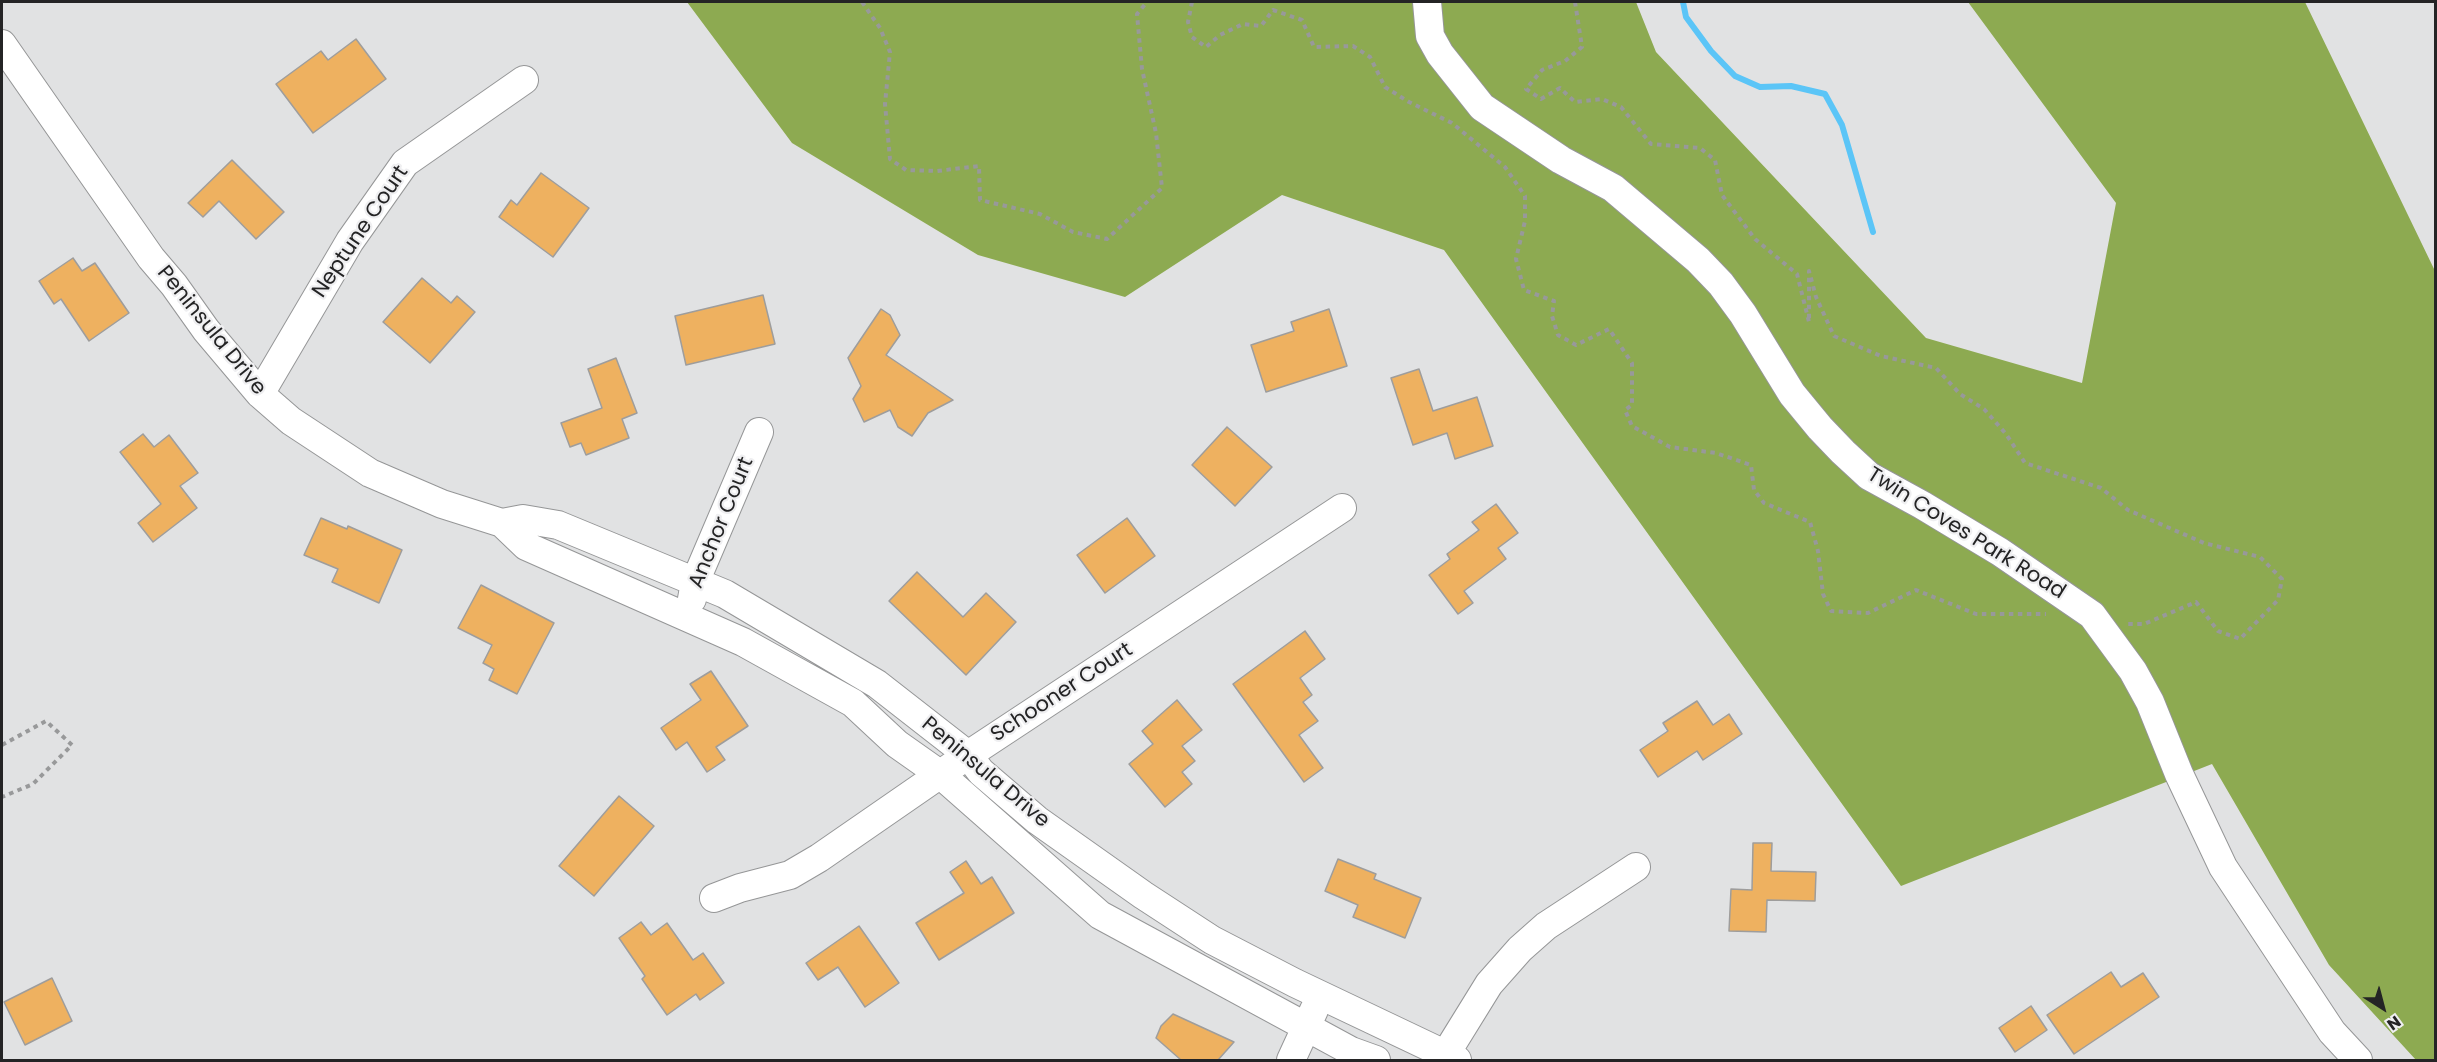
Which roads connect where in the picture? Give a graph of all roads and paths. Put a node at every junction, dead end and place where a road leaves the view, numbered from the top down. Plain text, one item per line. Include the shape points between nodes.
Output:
1 (862, 2) edge
2 (1147, 2) edge
3 (1192, 2) edge
4 (1427, 2) edge
5 (1575, 2) edge
6 (2, 44) edge
7 (524, 80) dead end
8 (260, 394) junction
9 (759, 432) dead end
10 (1342, 508) dead end
11 (501, 523) junction
12 (696, 582) junction
13 (2050, 614) dead end
14 (688, 616) junction
15 (2096, 620) junction
16 (2, 745) edge
17 (968, 755) junction
18 (941, 775) junction
19 (2, 797) edge
20 (1636, 867) dead end
21 (714, 898) dead end
22 (1322, 994) junction
23 (1306, 1026) junction
24 (1448, 1058) edge
25 (1291, 1060) edge
26 (1376, 1060) edge
27 (2358, 1060) edge

1 - 2 path via 880,28 890,52 885,104 890,159 906,170 979,166 980,200 1040,214 1073,232 1107,239 1162,188 1137,14
3 - 13 path via 1188,22 1192,37 1206,47 1243,24 1261,26 1273,9 1302,20 1314,47 1353,46 1370,57 1386,87 1452,123 1505,167 1525,196 1525,221 1516,259 1524,290 1554,301 1552,316 1558,335 1576,345 1609,329 1632,363 1632,405 1625,410 1632,426 1670,447 1716,453 1752,465 1754,490 1764,503 1810,522 1823,594 1831,611 1868,613 1916,590 1976,614
4 - 15 street, Twin Coves Park Road via 1430,36 1482,107 1561,160 1613,188 1698,260 1743,314 1792,394 1869,476 2000,552
5 - 15 path via 1582,47 1542,70 1526,89 1541,99 1560,88 1575,102 1602,99 1621,107 1651,144 1700,148 1715,160 1722,195 1755,239 1797,274 1809,322 1809,271 1834,336 1881,356 1936,368 1960,394 1984,409 2025,463 2102,488 2128,510 2204,543 2260,557 2282,579 2278,600 2240,639 2218,631 2196,602 2144,624
6 - 8 street, Peninsula Drive via 151,258
7 - 8 street, Neptune Court via 405,163 350,241
8 - 11 street, Peninsula Drive via 291,421 370,472 442,504
9 - 12 street, Anchor Court
10 - 17 street, Schooner Court
11 - 12 street, Peninsula Drive via 523,519 558,525
11 - 14 street, Peninsula Drive via 526,546
12 - 14 street, Anchor Court
12 - 17 street, Peninsula Drive via 725,594 877,684
14 - 18 street, Peninsula Drive via 853,703 897,744
15 - 27 street, Twin Coves Park Road via 2150,702 2223,867 2332,1032
16 - 19 path via 46,721 72,745 33,784
17 - 18 street, Schooner Court
17 - 22 street, Peninsula Drive via 981,772 1037,820 1143,895 1212,940
18 - 21 street, Schooner Court via 790,875
18 - 23 street, Peninsula Drive via 1101,915
20 - 24 street via 1546,926 1520,949 1489,984
22 - 23 street
22 - 24 street, Peninsula Drive
23 - 25 street
23 - 26 street, Peninsula Drive

